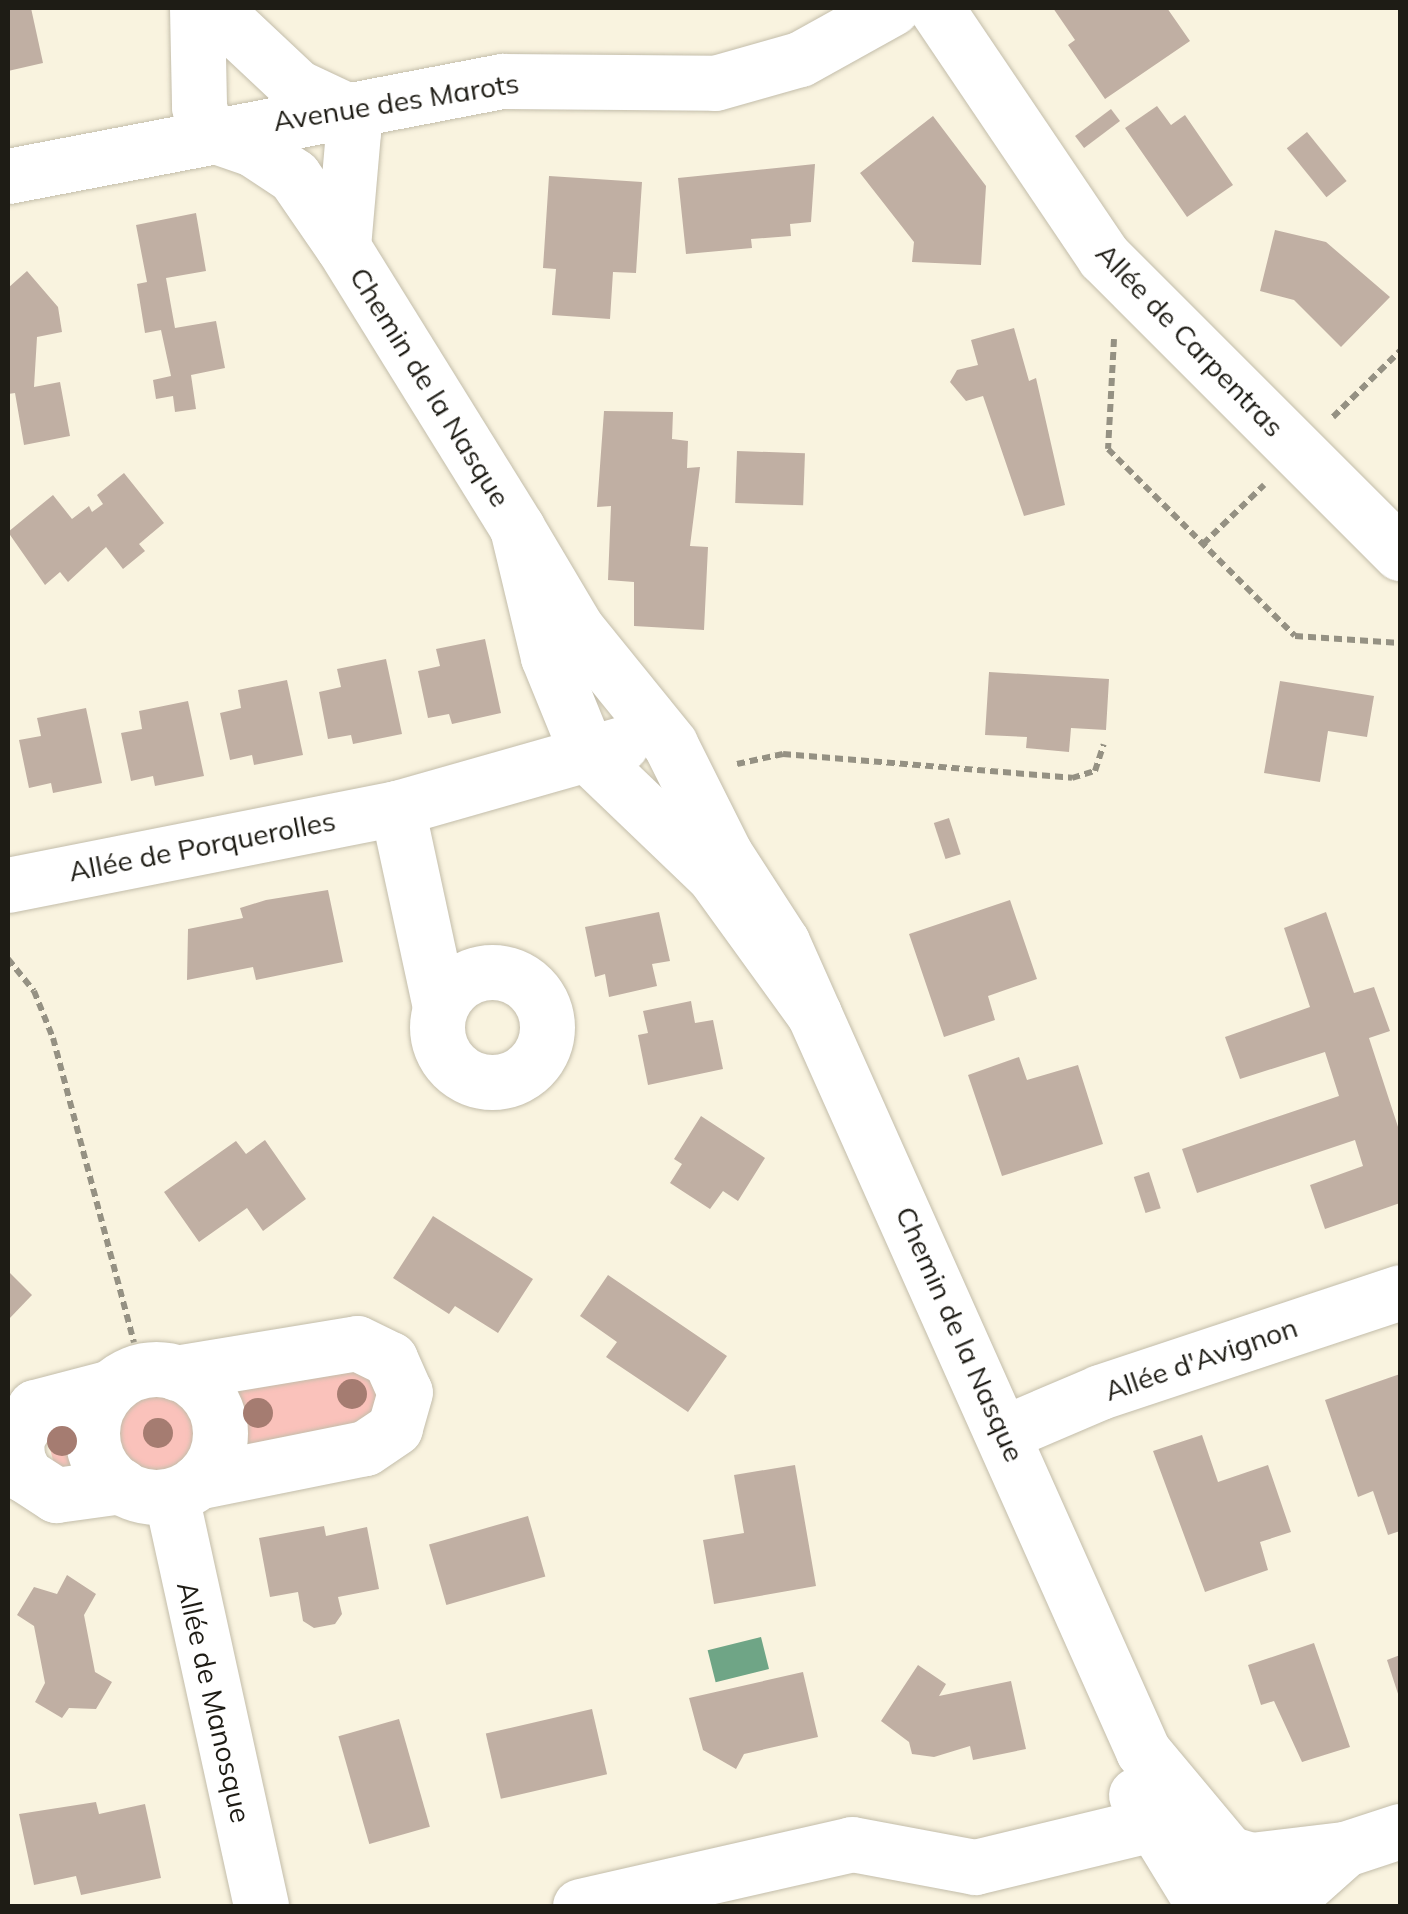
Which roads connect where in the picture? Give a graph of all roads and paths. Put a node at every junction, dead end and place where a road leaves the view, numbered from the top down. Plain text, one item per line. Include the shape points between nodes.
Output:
1 (197, 8) edge
2 (892, 8) edge
3 (936, 8) edge
4 (228, 24) edge
5 (346, 110) junction
6 (223, 130) junction
7 (8, 176) edge
8 (343, 246) junction
9 (1128, 284) junction
10 (518, 528) junction
11 (1400, 552) edge
12 (1400, 643) edge
13 (604, 666) junction
14 (1104, 744) dead end
15 (588, 755) junction
16 (686, 776) junction
17 (397, 808) junction
18 (639, 808) junction
19 (8, 885) edge
20 (8, 958) edge
21 (440, 1008) dead end
22 (814, 1014) junction
23 (1400, 1292) edge
24 (142, 1378) junction
25 (1004, 1434) junction
26 (12, 1462) edge
27 (163, 1488) junction
28 (1400, 1831) edge
29 (1345, 1849) junction
30 (1194, 1857) edge
31 (262, 1906) edge
32 (580, 1906) edge
33 (1254, 1906) edge
34 (1282, 1906) edge

1 - 6 street via 199,107
2 - 5 street, Avenue des Marots via 800,59 715,82 502,81
3 - 9 street, Allée de Carpentras
4 - 5 street via 296,87
4 - 6 street via 258,75 258,104
5 - 6 street, Avenue des Marots
5 - 8 street, Chemin de la Nasque via 353,132
6 - 7 street, Avenue des Marots
6 - 8 street, Chemin de la Nasque via 294,176
8 - 10 street, Chemin de la Nasque
9 - 11 street, Allée de Carpentras
9 - 12 path via 1112,345 1108,448 1295,636
10 - 13 street, Chemin de la Nasque
10 - 15 street, Chemin de la Nasque via 548,656
13 - 15 street, Chemin de la Nasque via 610,706
13 - 16 street, Chemin de la Nasque via 640,704
14 - 16 path via 1095,770 1072,778 784,754
15 - 16 street via 622,744
15 - 17 street, Allée de Porquerolles
15 - 18 street, Chemin de la Nasque
16 - 18 street via 663,806
16 - 22 street, Chemin de la Nasque via 782,942
17 - 19 street, Allée de Porquerolles
17 - 21 street
18 - 22 street, Chemin de la Nasque via 714,876
20 - 24 path via 34,991 53,1038
22 - 25 street, Chemin de la Nasque
23 - 25 street, Allée d'Avignon via 1100,1392
24 - 26 street via 35,1408 16,1439
24 - 27 street, Allée de Manosque via 99,1404 93,1445 100,1464
24 - 27 street via 206,1392 220,1432 217,1453
24 - 27 street via 358,1343 390,1360 405,1392 403,1412 382,1441
25 - 30 street, Chemin de la Nasque via 1098,1657
26 - 27 street via 56,1495
27 - 31 street, Allée de Manosque
28 - 29 street
29 - 30 street via 1251,1860
29 - 34 street
30 - 32 street via 975,1867 852,1844
30 - 33 street

